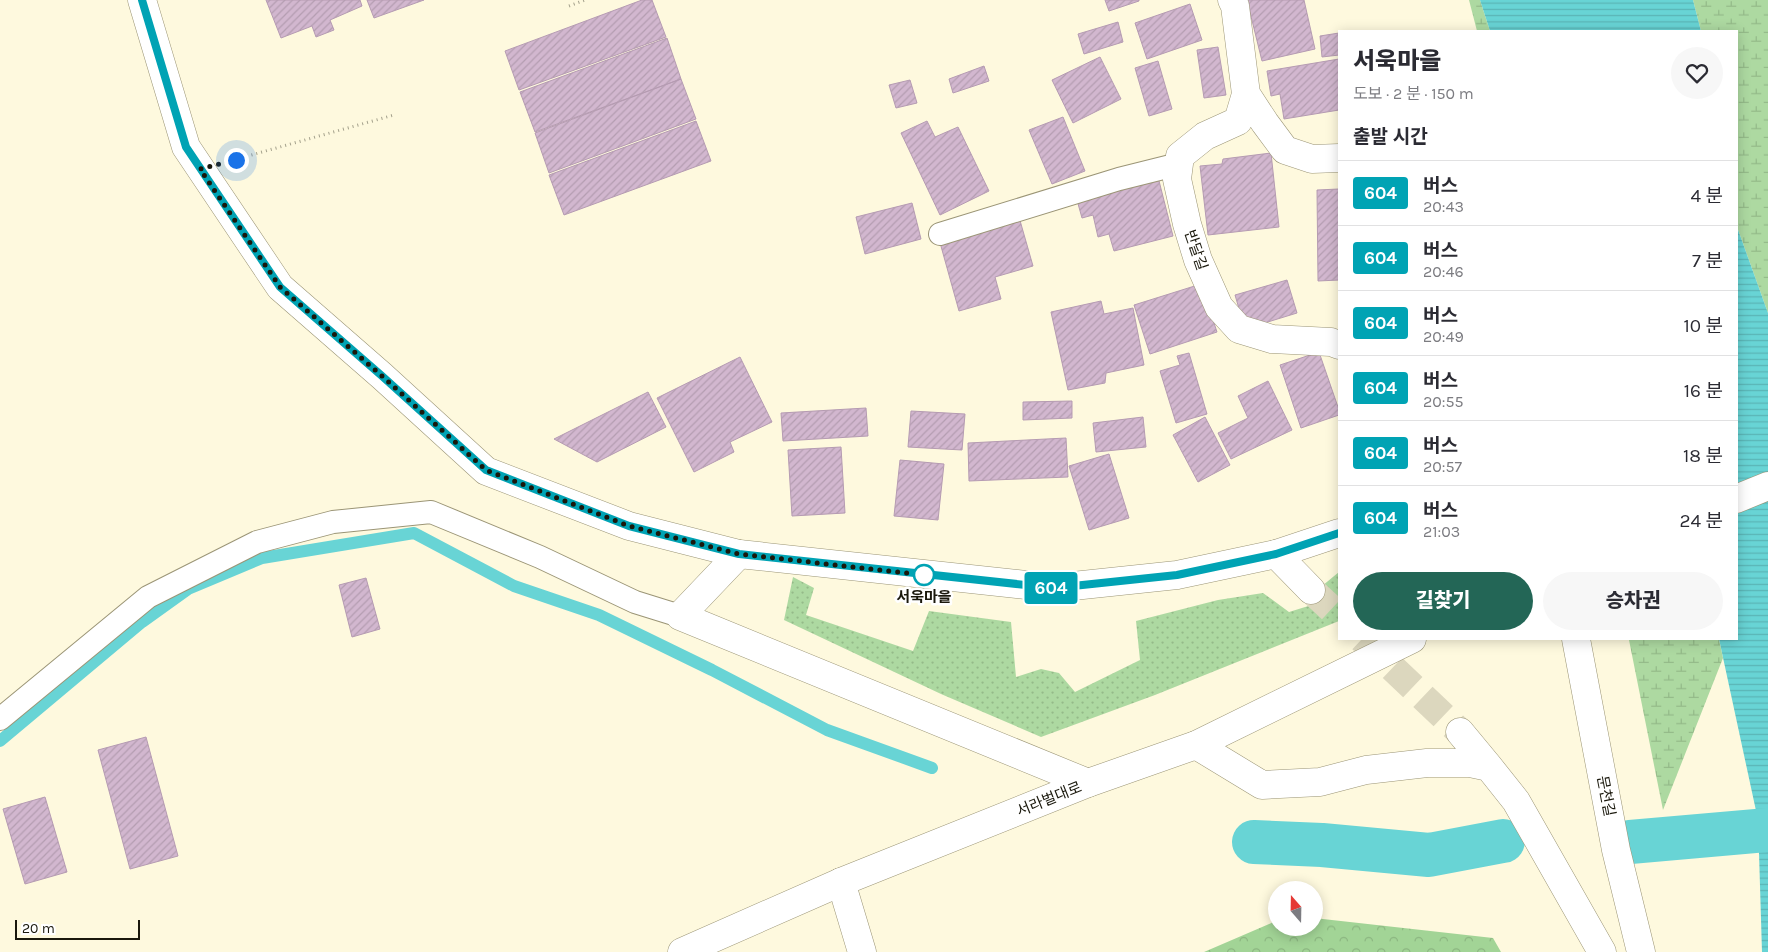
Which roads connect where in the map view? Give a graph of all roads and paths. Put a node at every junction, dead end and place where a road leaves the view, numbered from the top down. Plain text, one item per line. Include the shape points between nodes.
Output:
1 (142, 0) edge
2 (585, 0) edge
3 (1232, 0) edge
4 (569, 6) dead end
5 (1246, 94) junction
6 (394, 115) dead end
7 (1338, 158) edge
8 (1179, 164) junction
9 (200, 169) junction
10 (940, 234) dead end
11 (1338, 346) edge
12 (1768, 486) edge
13 (1738, 498) edge
14 (1338, 533) edge
15 (739, 554) junction
16 (1276, 554) junction
17 (1311, 590) tunnel mouth
18 (680, 616) junction
19 (1410, 640) edge
20 (1576, 640) edge
21 (0, 719) edge
22 (1460, 732) tunnel mouth
23 (1196, 745) junction
24 (1489, 767) junction
25 (1088, 783) junction
26 (841, 882) junction
27 (682, 952) edge
28 (862, 952) edge
29 (1602, 952) edge
30 (1641, 952) edge

1 - 9 street via 186,147
2 - 4 path
3 - 5 street
5 - 7 street via 1285,150 1312,159
5 - 8 street via 1238,121 1205,136 1180,156
6 - 9 path
8 - 10 lane
8 - 11 street, 반달길 via 1176,179 1187,224 1198,260 1219,307 1240,329 1272,339 1331,342
9 - 15 street via 280,287 486,470 629,526
12 - 13 street
14 - 16 street
15 - 16 street via 1054,588 1177,575
15 - 18 street
16 - 17 street
18 - 21 lane via 634,602 540,557 432,512 334,522 257,542 148,597
18 - 25 street
19 - 23 street, 서라벌대로
20 - 30 street, 문천길 via 1616,850
22 - 24 street
23 - 24 street via 1262,785 1320,782 1366,770 1427,763
23 - 25 street, 서라벌대로
24 - 29 street via 1516,801
25 - 26 street, 서라벌대로
26 - 27 street, 서라벌대로
26 - 28 street

